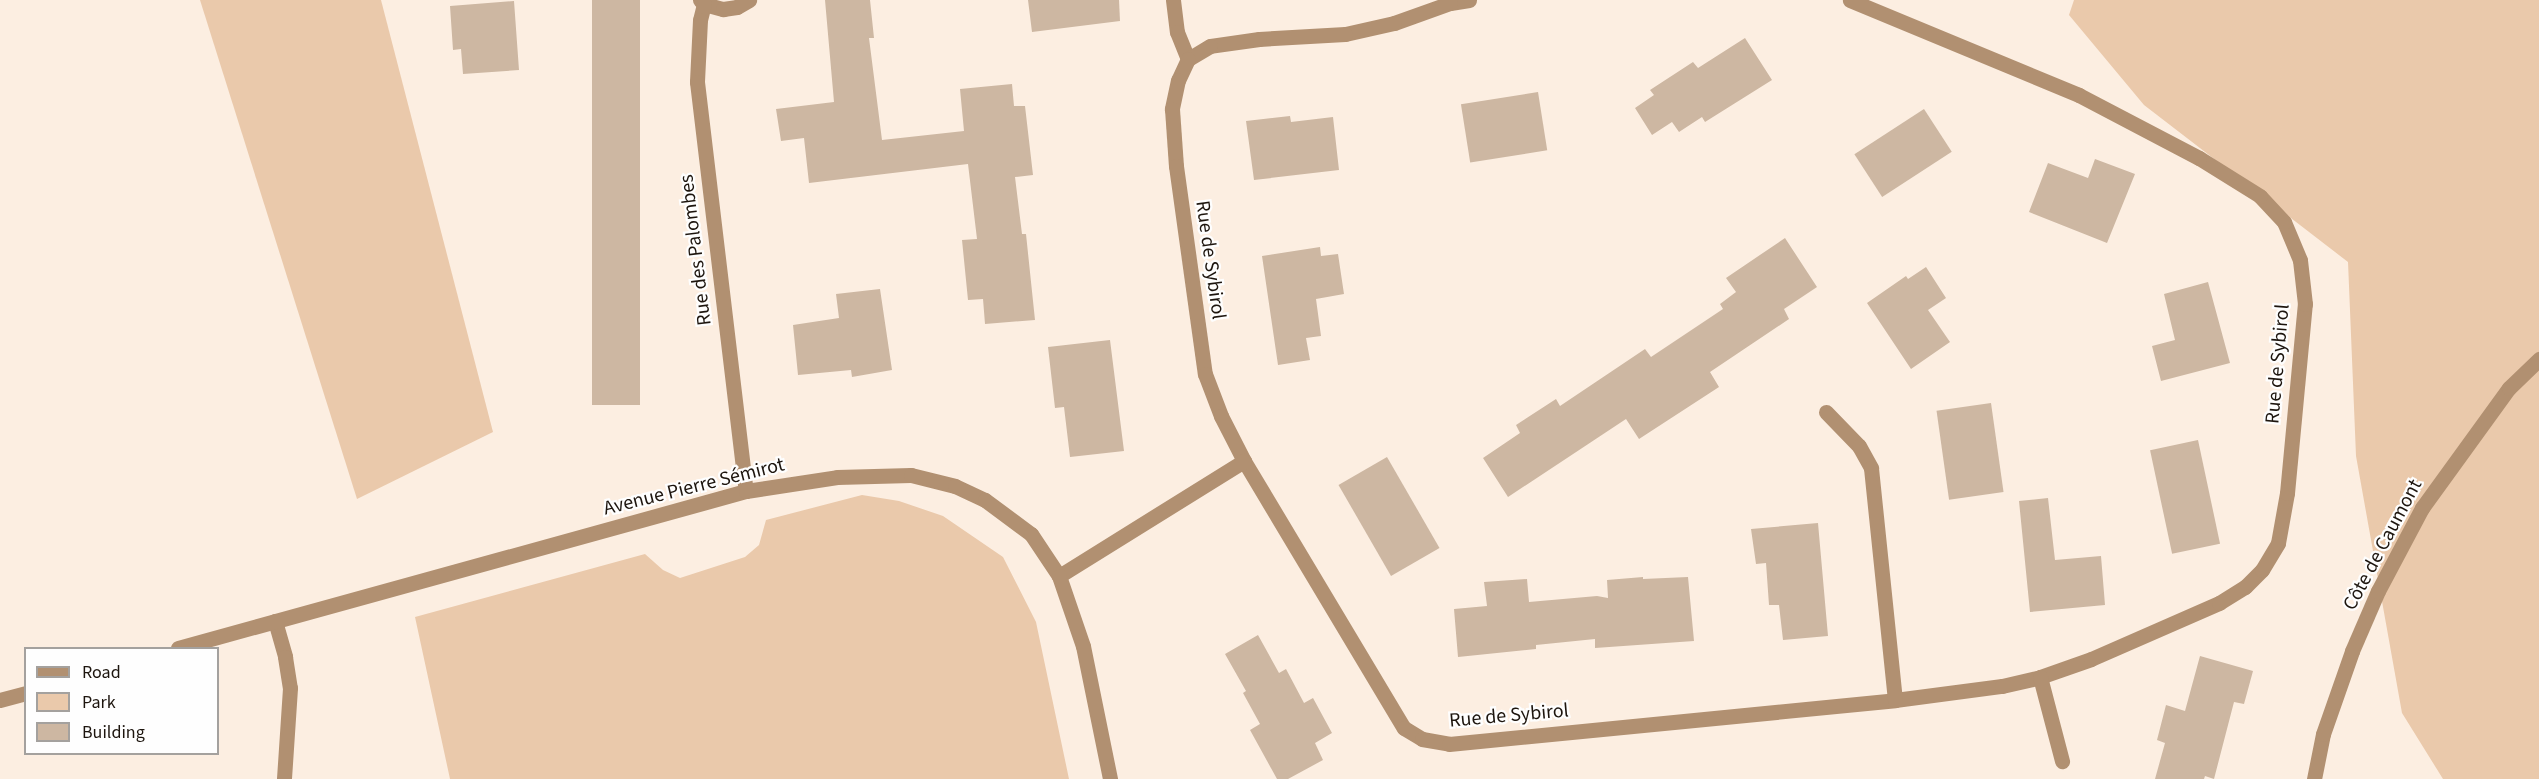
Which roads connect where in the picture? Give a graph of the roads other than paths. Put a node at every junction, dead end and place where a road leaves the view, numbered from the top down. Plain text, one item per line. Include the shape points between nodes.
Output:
1 (749, 0) edge
2 (1173, 0) edge
3 (1468, 0) edge
4 (1850, 0) edge
5 (702, 2) edge
6 (1188, 59) junction
7 (2539, 358) edge
8 (1826, 412) dead end
9 (1244, 461) junction
10 (746, 492) junction
11 (1059, 576) junction
12 (275, 621) junction
13 (182, 647) edge
14 (2040, 677) junction
15 (24, 694) edge
16 (0, 700) edge
17 (1895, 700) junction
18 (2062, 761) dead end
19 (284, 779) edge
20 (1110, 779) edge
21 (2314, 779) edge

1 - 5 street via 723,9
2 - 6 street via 1177,32
3 - 6 street via 1345,34 1210,46
4 - 14 street, Rue de Sybirol via 2079,95 2199,158 2260,196 2284,222 2300,260 2306,304 2287,493 2278,543 2262,570 2245,587 2219,603
5 - 10 street, Rue des Palombes via 697,82
6 - 9 street, Rue de Sybirol via 1178,80 1172,109 1176,166 1205,374
7 - 21 street, Côte de Caumont via 2509,388 2422,508 2378,591 2352,651 2323,734
8 - 17 street via 1859,446 1871,468
9 - 11 street
9 - 17 street, Rue de Sybirol via 1404,728 1422,739 1449,744
10 - 11 street, Avenue Pierre Sémirot via 874,475 910,474 955,486 985,500 1031,534
10 - 12 street, Avenue Pierre Sémirot
11 - 20 street, Avenue Pierre Sémirot via 1083,646
12 - 13 street, Avenue Pierre Sémirot
12 - 19 street via 290,688
14 - 17 street, Rue de Sybirol
14 - 18 street
15 - 16 street

